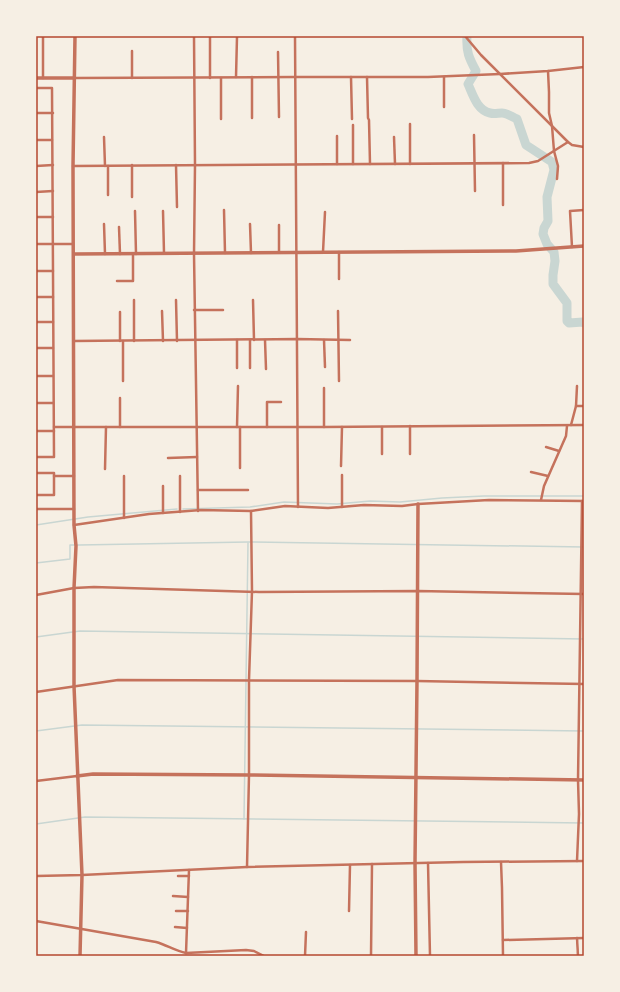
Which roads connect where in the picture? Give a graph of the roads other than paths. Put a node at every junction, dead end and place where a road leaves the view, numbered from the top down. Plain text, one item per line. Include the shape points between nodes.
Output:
1 (75, 36) edge
2 (194, 36) edge
3 (210, 36) edge
4 (295, 36) edge
5 (465, 36) edge
6 (43, 37) dead end
7 (237, 37) dead end
8 (132, 51) dead end
9 (278, 52) dead end
10 (584, 67) edge
11 (548, 71) junction
12 (500, 74) junction
13 (252, 77) junction
14 (278, 77) junction
15 (296, 77) junction
16 (351, 77) junction
17 (367, 77) junction
18 (444, 77) junction
19 (36, 78) edge
20 (43, 78) junction
21 (74, 78) junction
22 (132, 78) junction
23 (194, 78) junction
24 (210, 78) junction
25 (221, 78) junction
26 (236, 78) junction
27 (36, 88) edge
28 (444, 107) dead end
29 (36, 113) edge
30 (53, 113) junction
31 (278, 117) dead end
32 (252, 118) dead end
33 (352, 118) dead end
34 (221, 120) dead end
35 (410, 124) dead end
36 (353, 125) dead end
37 (552, 126) junction
38 (474, 135) dead end
39 (104, 136) dead end
40 (338, 136) dead end
41 (394, 137) dead end
42 (36, 140) edge
43 (52, 140) junction
44 (568, 142) junction
45 (584, 147) edge
46 (554, 151) junction
47 (475, 163) junction
48 (503, 163) junction
49 (296, 164) junction
50 (337, 164) junction
51 (353, 164) junction
52 (370, 164) junction
53 (395, 164) junction
54 (410, 164) junction
55 (132, 165) junction
56 (176, 165) junction
57 (195, 165) junction
58 (36, 166) edge
59 (53, 166) junction
60 (73, 166) junction
61 (107, 166) junction
62 (557, 179) dead end
63 (36, 192) edge
64 (53, 192) junction
65 (475, 192) dead end
66 (108, 195) dead end
67 (132, 196) dead end
68 (504, 205) dead end
69 (177, 207) dead end
70 (224, 210) dead end
71 (584, 210) edge
72 (135, 211) dead end
73 (163, 212) dead end
74 (325, 212) dead end
75 (36, 217) edge
76 (53, 217) junction
77 (104, 224) dead end
78 (250, 224) dead end
79 (279, 224) dead end
80 (119, 227) dead end
81 (36, 244) edge
82 (52, 244) junction
83 (74, 244) junction
84 (584, 246) edge
85 (572, 247) junction
86 (279, 252) junction
87 (296, 252) junction
88 (324, 252) junction
89 (339, 252) junction
90 (225, 253) junction
91 (250, 253) junction
92 (74, 254) junction
93 (105, 254) junction
94 (120, 254) junction
95 (135, 254) junction
96 (164, 254) junction
97 (194, 254) junction
98 (36, 271) edge
99 (53, 271) junction
100 (339, 279) dead end
101 (118, 281) dead end
102 (36, 297) edge
103 (53, 297) junction
104 (134, 300) dead end
105 (176, 300) dead end
106 (253, 300) dead end
107 (194, 310) junction
108 (223, 310) dead end
109 (162, 311) dead end
110 (338, 311) dead end
111 (120, 312) dead end
112 (36, 322) edge
113 (53, 322) junction
114 (296, 339) junction
115 (177, 340) junction
116 (195, 340) junction
117 (237, 340) junction
118 (250, 340) junction
119 (254, 340) junction
120 (265, 340) junction
121 (324, 340) junction
122 (338, 340) junction
123 (350, 340) dead end
124 (74, 341) junction
125 (121, 341) junction
126 (134, 341) junction
127 (163, 341) junction
128 (36, 348) edge
129 (53, 348) junction
130 (237, 368) dead end
131 (250, 368) dead end
132 (325, 368) dead end
133 (266, 370) dead end
134 (36, 376) edge
135 (53, 376) junction
136 (123, 381) dead end
137 (339, 381) dead end
138 (238, 386) dead end
139 (577, 386) dead end
140 (324, 388) dead end
141 (120, 398) dead end
142 (281, 402) dead end
143 (53, 403) junction
144 (36, 404) edge
145 (576, 406) junction
146 (584, 406) edge
147 (571, 425) junction
148 (584, 425) edge
149 (410, 426) junction
150 (567, 426) junction
151 (54, 427) junction
152 (106, 427) junction
153 (120, 427) junction
154 (197, 427) junction
155 (239, 427) junction
156 (267, 427) junction
157 (298, 427) junction
158 (324, 427) junction
159 (342, 427) junction
160 (382, 427) junction
161 (74, 428) junction
162 (36, 431) edge
163 (54, 431) junction
164 (546, 447) dead end
165 (559, 451) junction
166 (382, 454) dead end
167 (410, 454) dead end
168 (36, 457) edge
169 (197, 457) junction
170 (168, 458) dead end
171 (341, 466) dead end
172 (240, 468) dead end
173 (105, 469) dead end
174 (531, 472) dead end
175 (36, 473) edge
176 (342, 475) dead end
177 (54, 476) junction
178 (74, 476) junction
179 (124, 476) dead end
180 (180, 476) dead end
181 (548, 476) junction
182 (163, 486) dead end
183 (198, 490) junction
184 (248, 490) dead end
185 (36, 495) edge
186 (541, 499) junction
187 (583, 501) edge
188 (418, 504) junction
189 (342, 507) junction
190 (298, 508) junction
191 (36, 509) edge
192 (74, 509) junction
193 (251, 510) junction
194 (198, 511) junction
195 (180, 512) junction
196 (163, 513) junction
197 (124, 518) junction
198 (74, 525) junction
199 (74, 588) junction
200 (252, 591) junction
201 (418, 591) junction
202 (583, 594) edge
203 (36, 595) edge
204 (250, 680) junction
205 (418, 681) junction
206 (579, 684) junction
207 (584, 684) edge
208 (74, 686) junction
209 (36, 692) edge
210 (249, 775) junction
211 (77, 776) junction
212 (416, 778) junction
213 (578, 780) junction
214 (584, 780) edge
215 (36, 781) edge
216 (577, 861) junction
217 (584, 861) edge
218 (428, 862) junction
219 (501, 862) junction
220 (415, 863) junction
221 (372, 864) junction
222 (350, 865) junction
223 (247, 867) junction
224 (189, 870) junction
225 (82, 875) junction
226 (36, 876) edge
227 (178, 876) dead end
228 (189, 876) junction
229 (173, 896) dead end
230 (188, 897) junction
231 (176, 911) dead end
232 (188, 911) junction
233 (349, 911) dead end
234 (36, 921) edge
235 (175, 927) dead end
236 (187, 928) junction
237 (80, 929) junction
238 (306, 932) dead end
239 (577, 938) junction
240 (584, 938) edge
241 (503, 940) junction
242 (221, 951) junction
243 (186, 953) junction
244 (80, 956) edge
245 (220, 956) edge
246 (264, 956) edge
247 (305, 956) edge
248 (372, 956) edge
249 (416, 956) edge
250 (430, 956) edge
251 (503, 956) edge
252 (578, 956) edge

1 - 21 street
2 - 23 street
3 - 24 street
4 - 15 street
5 - 12 street
6 - 20 street
7 - 26 street
8 - 22 street
9 - 14 street
10 - 11 street
11 - 12 street
11 - 37 street via 549,113
12 - 18 street
12 - 37 street
13 - 14 street
13 - 26 street
13 - 32 street
14 - 15 street
14 - 31 street
15 - 16 street
15 - 49 street
16 - 17 street
16 - 33 street
17 - 18 street
17 - 52 street
18 - 28 street
19 - 20 street
20 - 21 street
21 - 22 street
21 - 60 street
22 - 23 street
23 - 24 street
23 - 57 street
24 - 25 street
25 - 26 street
25 - 34 street
27 - 30 street via 52,88
29 - 30 street
30 - 43 street
35 - 54 street
36 - 51 street
37 - 44 street
37 - 46 street
38 - 47 street
39 - 61 street
40 - 50 street
41 - 53 street
42 - 43 street
43 - 59 street
44 - 45 street
44 - 46 street
46 - 48 street via 534,163
46 - 62 street via 558,166
47 - 48 street
47 - 54 street
47 - 65 street
48 - 68 street
49 - 50 street
49 - 57 street
49 - 87 street
50 - 51 street
51 - 52 street
52 - 53 street
53 - 54 street
55 - 56 street
55 - 61 street
55 - 67 street
56 - 57 street
56 - 69 street
57 - 97 street
58 - 59 street
59 - 64 street
60 - 61 street
60 - 83 street
61 - 66 street
63 - 64 street
64 - 76 street
70 - 90 street
71 - 85 street via 570,211
72 - 95 street
73 - 96 street
74 - 88 street
75 - 76 street
76 - 82 street
77 - 93 street
78 - 91 street
79 - 86 street
80 - 94 street
81 - 82 street
82 - 83 street
82 - 99 street
83 - 92 street
84 - 85 street
85 - 89 street via 516,251
86 - 87 street
86 - 91 street
87 - 88 street
87 - 114 street
88 - 89 street
89 - 100 street
90 - 91 street
90 - 97 street
92 - 93 street
92 - 124 street
93 - 94 street
94 - 95 street
95 - 96 street
95 - 101 street via 133,281
96 - 97 street
97 - 107 street
98 - 99 street
99 - 103 street
102 - 103 street
103 - 113 street
104 - 126 street
105 - 115 street
106 - 119 street
107 - 108 street
107 - 116 street
109 - 127 street
110 - 122 street
111 - 125 street
112 - 113 street
113 - 129 street
114 - 120 street
114 - 121 street
114 - 157 street
115 - 116 street
115 - 127 street
116 - 117 street
116 - 154 street
117 - 118 street
117 - 130 street
118 - 119 street
118 - 131 street
119 - 120 street
120 - 133 street
121 - 122 street
121 - 132 street
122 - 123 street
122 - 137 street
124 - 125 street
124 - 161 street
125 - 126 street
125 - 136 street
126 - 127 street
128 - 129 street
129 - 135 street
134 - 135 street
135 - 143 street
138 - 155 street
139 - 145 street
140 - 158 street
141 - 153 street
142 - 156 street via 266,402
143 - 144 street
143 - 151 street
145 - 146 street
145 - 147 street
147 - 148 street
147 - 150 street
149 - 150 street
149 - 160 street
149 - 167 street
150 - 165 street via 566,436
151 - 161 street
151 - 163 street
152 - 153 street
152 - 161 street
152 - 173 street
153 - 154 street
154 - 155 street
154 - 169 street
155 - 156 street
155 - 172 street
156 - 157 street
157 - 158 street
157 - 190 street
158 - 159 street
159 - 160 street
159 - 171 street
160 - 166 street
161 - 178 street
162 - 163 street
163 - 168 street via 54,456
164 - 165 street
165 - 181 street
169 - 170 street
169 - 183 street
174 - 181 street
175 - 177 street via 54,473
176 - 189 street
177 - 178 street
177 - 185 street via 54,495
178 - 192 street
179 - 197 street
180 - 195 street
181 - 186 street
182 - 196 street
183 - 184 street
183 - 194 street
186 - 187 street
186 - 188 street
187 - 202 street
188 - 189 street
188 - 201 street
189 - 190 street
190 - 193 street via 285,506
191 - 192 street
192 - 198 street
193 - 194 street
193 - 200 street
194 - 195 street
195 - 196 street
196 - 197 street
197 - 198 street
198 - 199 street
199 - 200 street
199 - 203 street
199 - 208 street
200 - 201 street
200 - 204 street
201 - 202 street
201 - 205 street
202 - 206 street
204 - 205 street
204 - 208 street via 118,680
204 - 210 street
205 - 206 street
205 - 212 street
206 - 207 street
206 - 213 street
208 - 209 street
208 - 211 street
210 - 211 street
210 - 212 street
210 - 223 street
211 - 215 street
211 - 225 street
212 - 213 street
212 - 220 street
213 - 214 street
213 - 216 street
216 - 217 street
216 - 219 street
218 - 219 street
218 - 220 street
218 - 250 street
219 - 241 street
220 - 221 street
220 - 249 street
221 - 222 street
221 - 248 street
222 - 223 street
222 - 233 street
223 - 224 street
224 - 225 street
224 - 228 street
225 - 226 street
225 - 237 street
227 - 228 street
228 - 230 street
229 - 230 street
230 - 232 street
231 - 232 street
232 - 236 street
234 - 237 street
235 - 236 street
236 - 243 street
237 - 243 street via 156,942
237 - 244 street
238 - 247 street
239 - 240 street
239 - 241 street
239 - 252 street
241 - 251 street
242 - 243 street
242 - 245 street
242 - 246 street via 246,950

